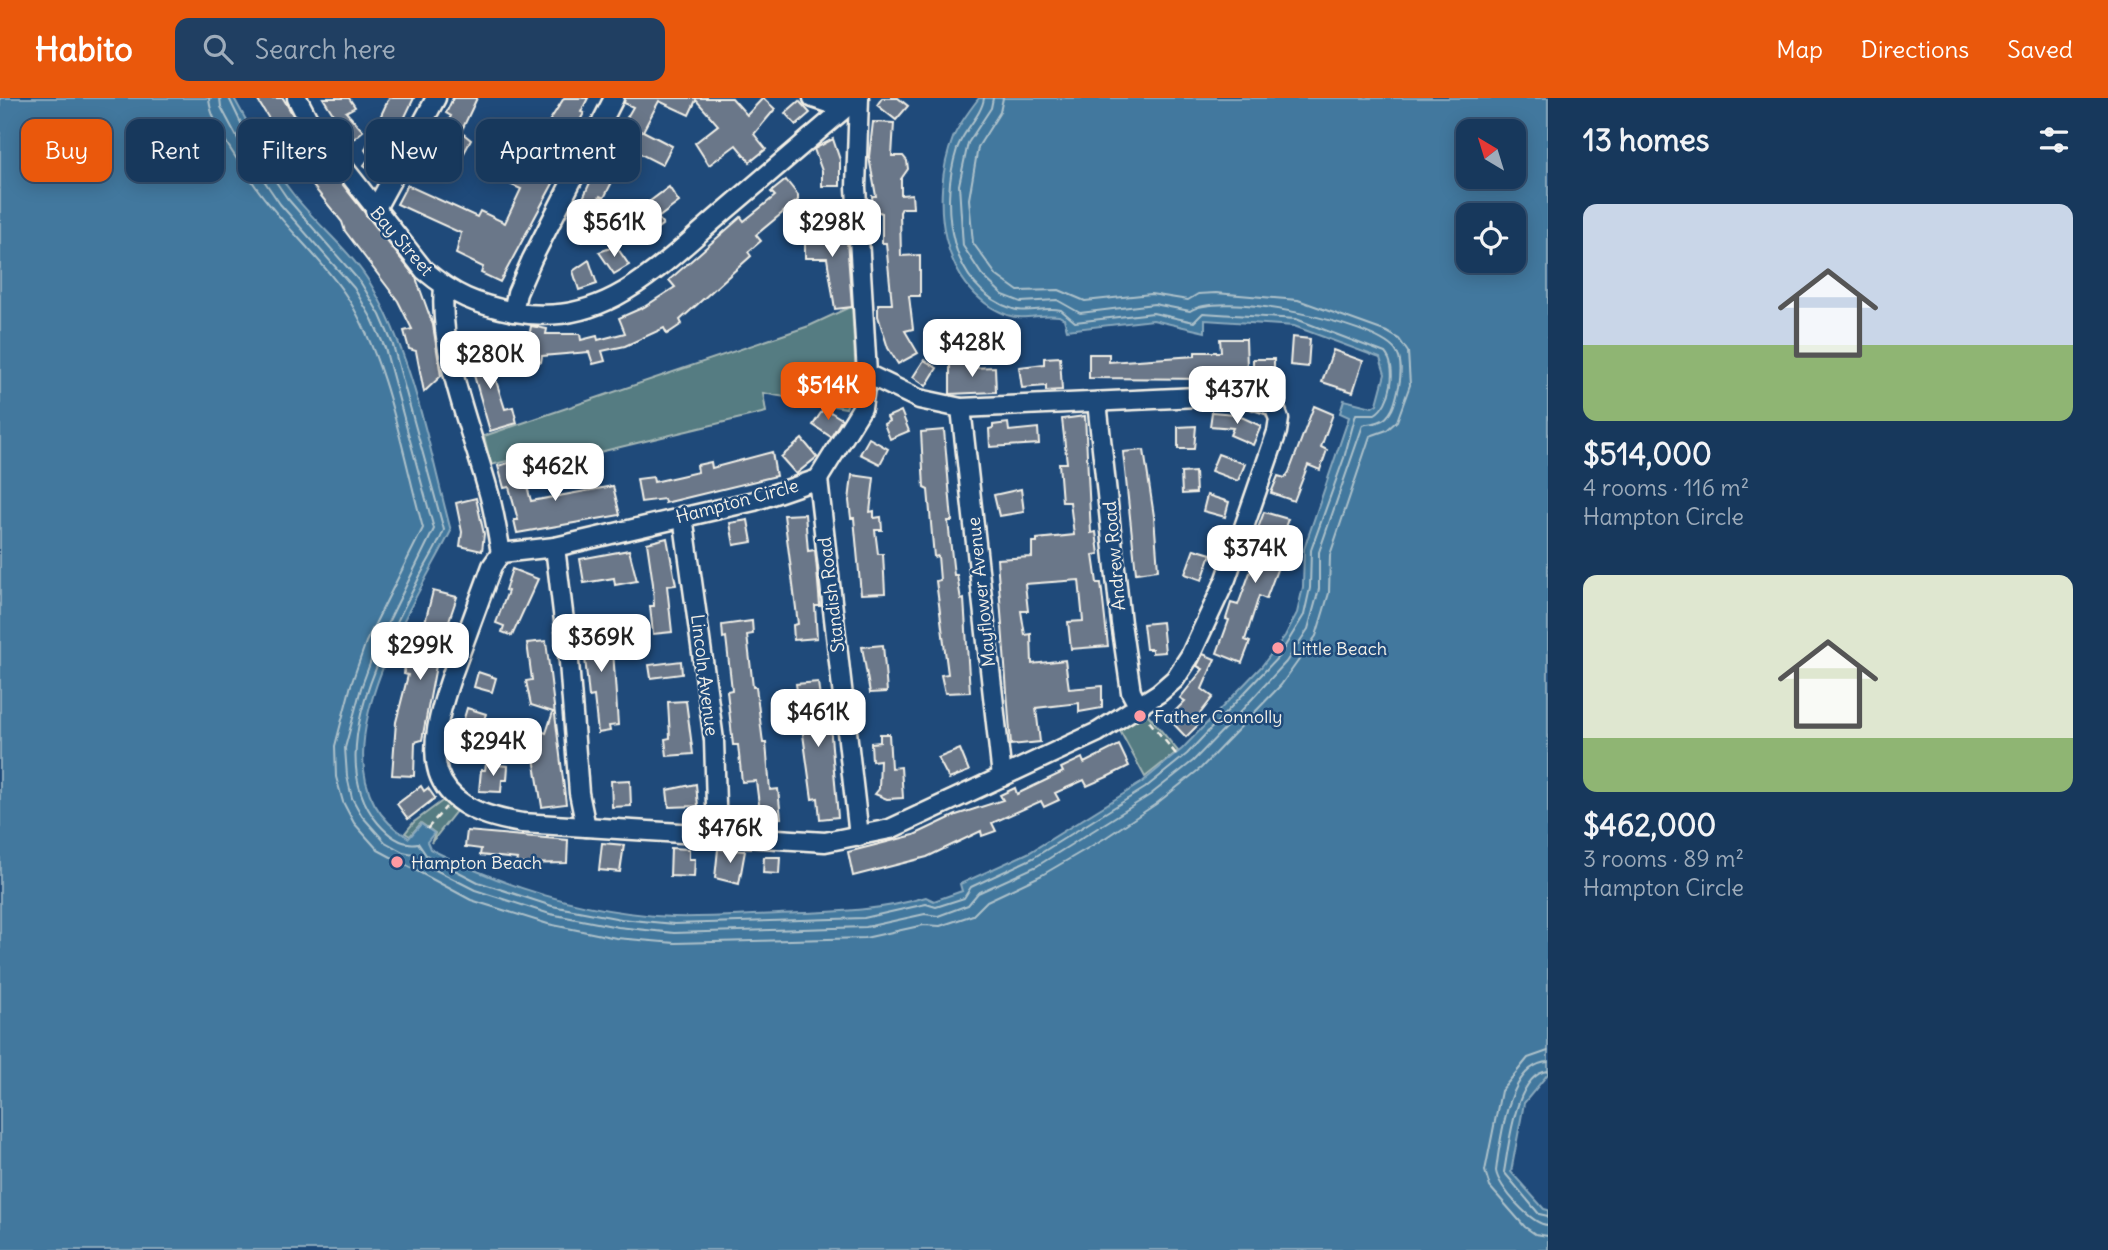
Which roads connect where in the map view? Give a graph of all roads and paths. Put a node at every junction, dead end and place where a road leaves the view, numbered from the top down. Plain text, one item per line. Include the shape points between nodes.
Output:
1 (297, 98) edge
2 (436, 98) edge
3 (614, 98) edge
4 (813, 98) edge
5 (856, 98) edge
6 (375, 210) junction
7 (444, 287) junction
8 (513, 312) junction
9 (867, 374) junction
10 (1097, 402) junction
11 (961, 408) junction
12 (818, 479) junction
13 (682, 516) junction
14 (555, 547) junction
15 (501, 553) junction
16 (1139, 707) junction
17 (1176, 754) dead end
18 (1002, 777) junction
19 (454, 798) junction
20 (586, 827) junction
21 (428, 829) dead end
22 (717, 836) junction
23 (859, 836) junction

1 - 6 street, Bay Street via 312,127
2 - 6 street
3 - 8 street via 532,259
4 - 5 street via 831,104
5 - 8 street, Bay Street via 622,294 581,312 538,317
5 - 9 street, Hampton Circle via 856,187
6 - 7 street, Bay Street via 424,270
7 - 8 street, Bay Street via 481,306
7 - 15 street via 447,342
9 - 11 street via 919,400
9 - 12 street, Hampton Circle via 862,408
10 - 11 street
10 - 16 street, Andrew Road via 1121,623 1131,692
10 - 16 street via 1241,395 1274,405 1279,419 1209,621 1175,679
11 - 18 street, Mayflower Avenue
12 - 13 street, Hampton Circle via 754,501
12 - 23 street, Standish Road
13 - 14 street, Hampton Circle
13 - 22 street, Lincoln Avenue via 714,740
14 - 15 street, Hampton Circle
14 - 20 street
15 - 19 street via 457,660 434,737 438,771
16 - 17 path
16 - 18 street via 1098,732
18 - 23 street via 900,825
19 - 20 street via 496,819
19 - 21 path
20 - 22 street
22 - 23 street via 825,842

